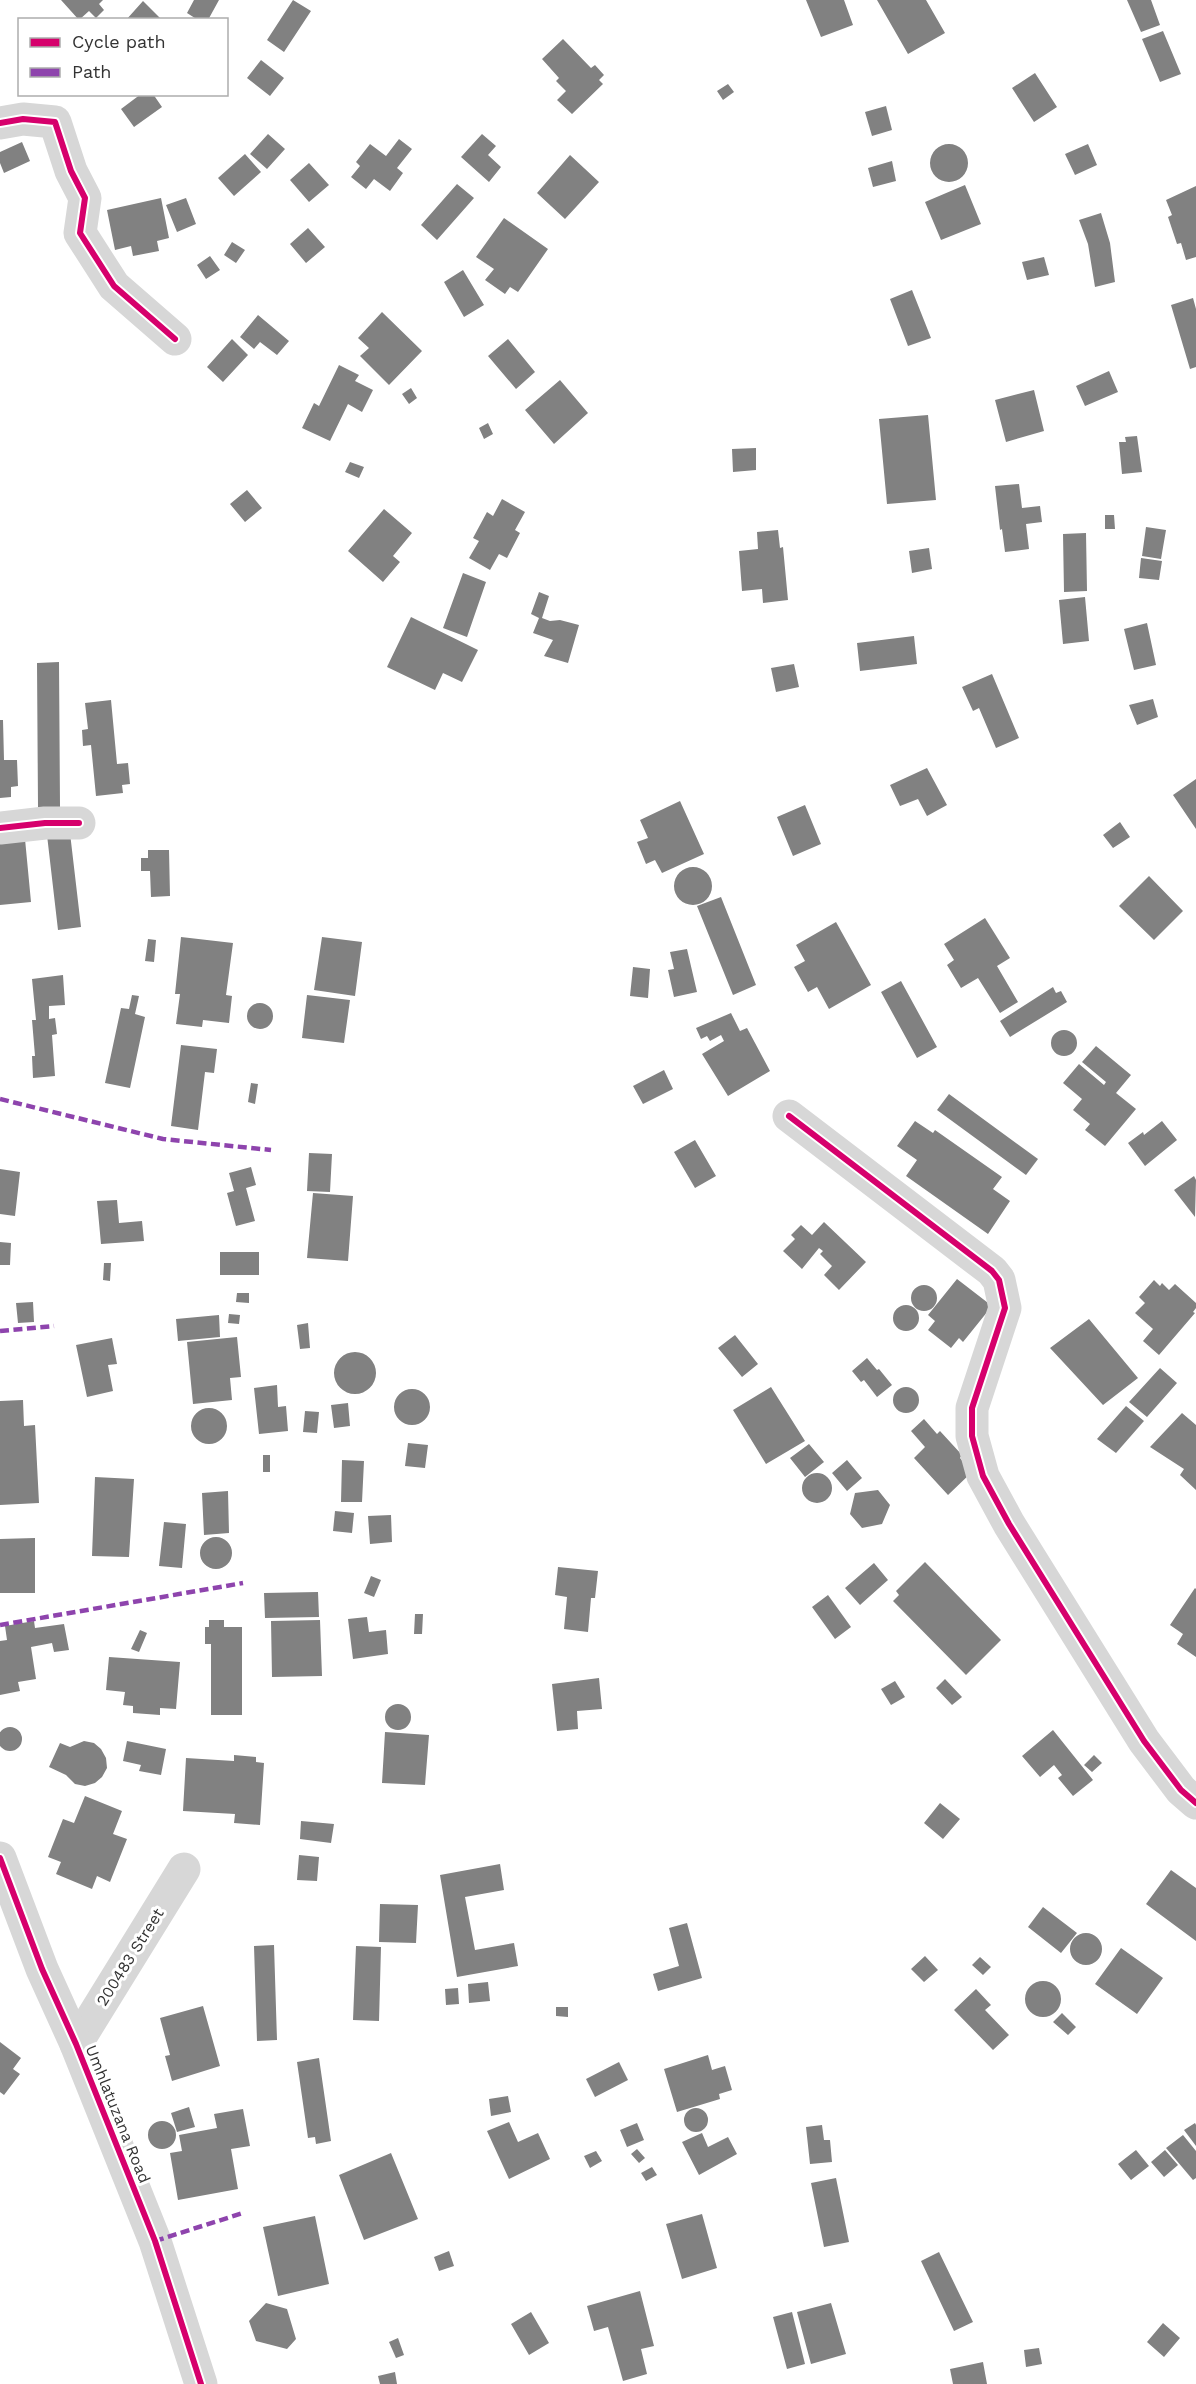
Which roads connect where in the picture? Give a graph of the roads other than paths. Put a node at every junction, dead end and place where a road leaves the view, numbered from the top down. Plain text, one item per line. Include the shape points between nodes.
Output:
1 (0, 123) edge
2 (175, 339) dead end
3 (79, 823) dead end
4 (0, 828) edge
5 (789, 1116) dead end
6 (1196, 1803) edge
7 (0, 1858) edge
8 (183, 1869) dead end
9 (76, 2044) junction
10 (201, 2384) edge

1 - 2 street via 23,119 55,122 71,171 85,198 80,233 114,286
3 - 4 street
5 - 6 street via 999,1280 1005,1308 972,1408 972,1436 984,1476 1009,1524 1144,1741 1181,1790
7 - 9 street, Umhlatuzana Road via 42,1969
8 - 9 street, 200483 Street
9 - 10 street, Umhlatuzana Road via 155,2241

